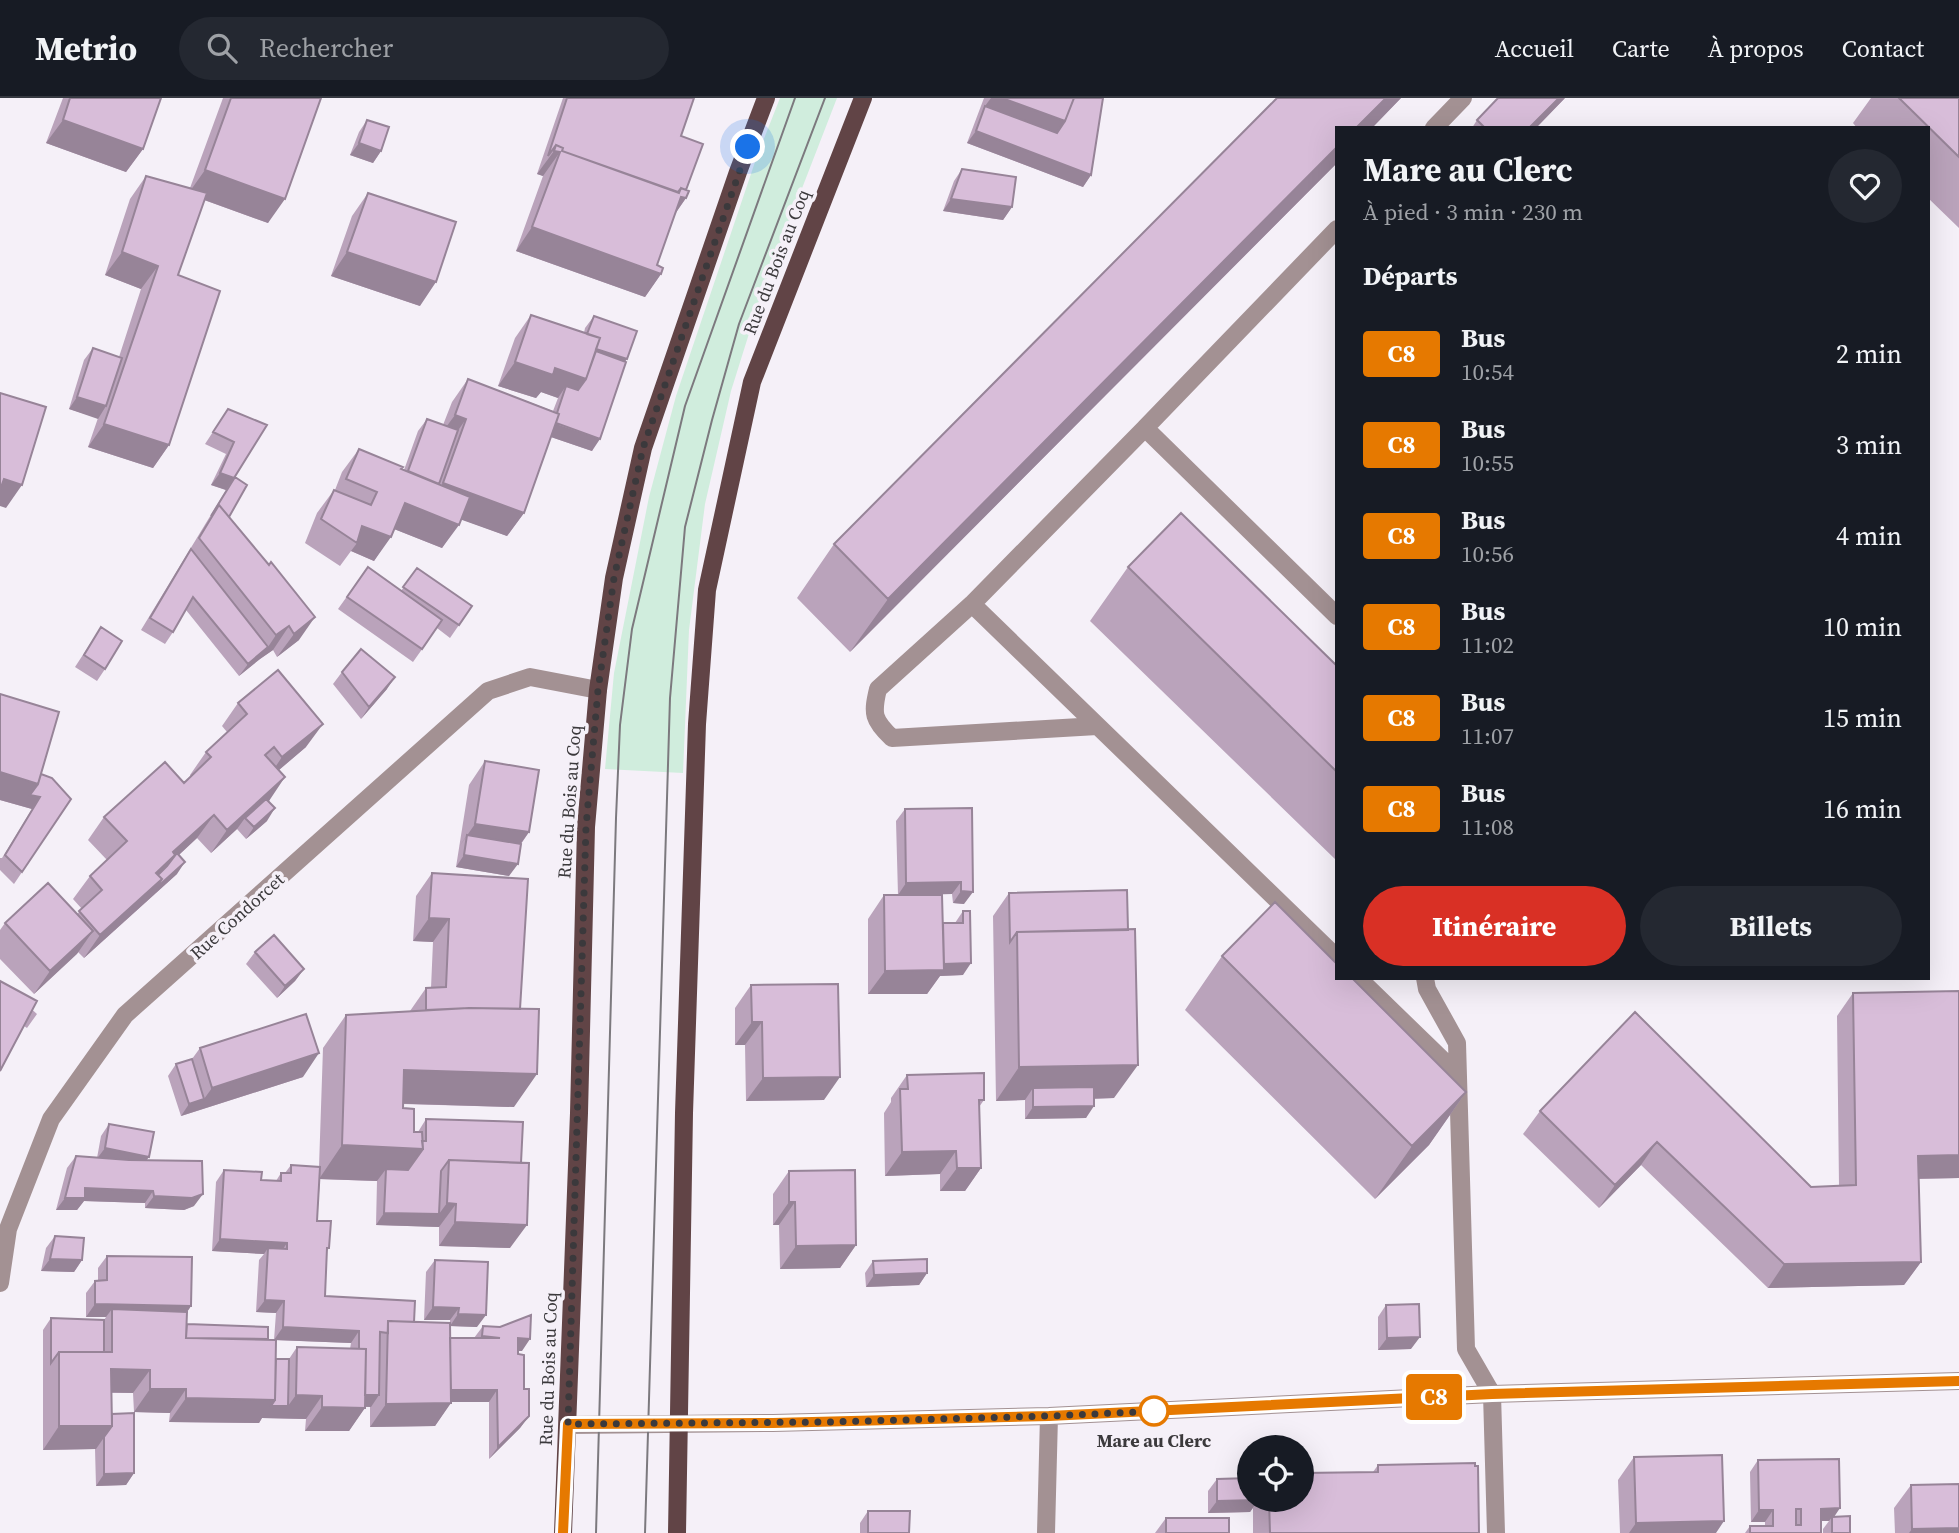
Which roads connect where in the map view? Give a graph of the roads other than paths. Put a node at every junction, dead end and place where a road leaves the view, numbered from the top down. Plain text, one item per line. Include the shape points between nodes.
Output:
1 (766, 98) edge
2 (863, 98) edge
3 (1462, 98) edge
4 (1436, 126) edge
5 (1335, 231) edge
6 (1145, 428) junction
7 (972, 604) junction
8 (1335, 614) edge
9 (598, 690) junction
10 (1097, 726) junction
11 (1335, 956) edge
12 (1360, 980) edge
13 (1426, 980) edge
14 (1457, 1074) junction
15 (0, 1283) edge
16 (1959, 1381) edge
17 (1492, 1394) junction
18 (1049, 1416) junction
19 (679, 1423) junction
20 (568, 1424) junction
21 (563, 1533) edge
22 (677, 1533) edge
23 (1046, 1533) edge
24 (1496, 1533) edge

1 - 9 main road, Rue du Bois au Coq via 643,448 614,578
2 - 19 main road, Rue du Bois au Coq via 752,382 708,590 696,737
3 - 4 street
5 - 6 street
6 - 7 street
6 - 8 street
7 - 10 street
7 - 10 street via 878,689 873,709 878,725 892,738
9 - 15 street, Rue Condorcet via 530,677 488,691 125,1016 51,1119 8,1229
9 - 20 main road, Rue du Bois au Coq via 586,827
10 - 11 street
12 - 14 street
13 - 14 street via 1457,1043
14 - 17 street via 1466,1349
16 - 17 street
17 - 18 street
17 - 24 street
18 - 19 street
18 - 23 street
19 - 20 street
19 - 22 main road, Rue du Bois au Coq
20 - 21 main road, Rue du Bois au Coq

